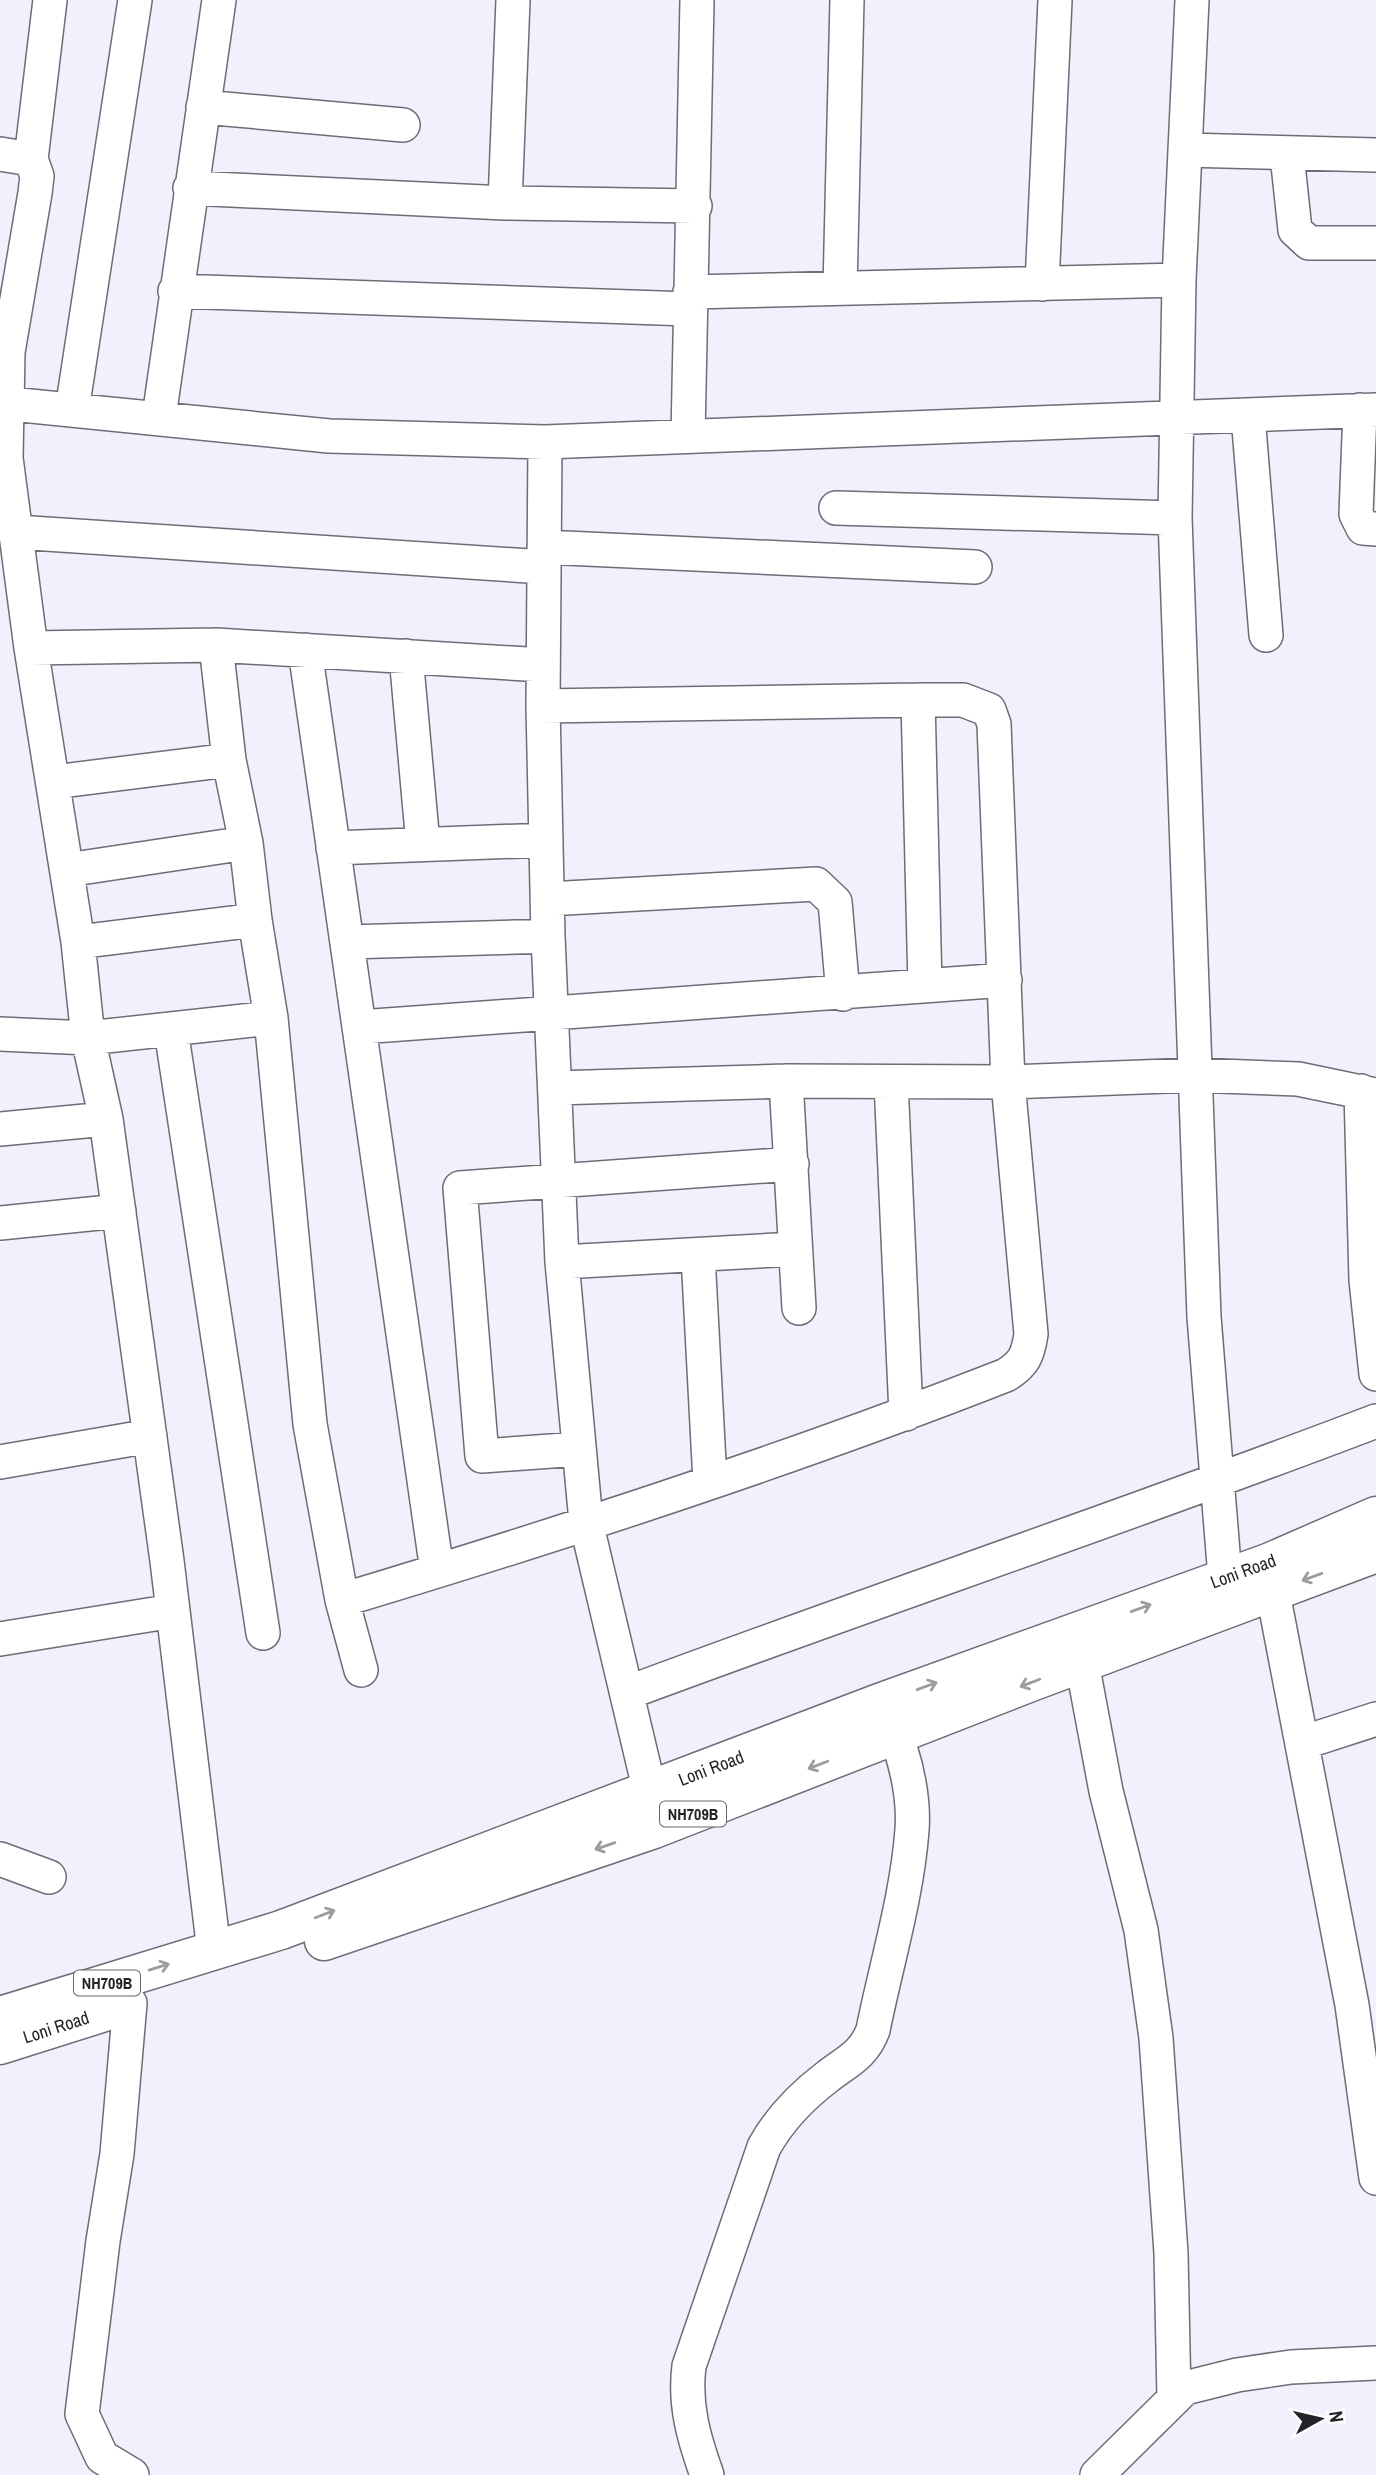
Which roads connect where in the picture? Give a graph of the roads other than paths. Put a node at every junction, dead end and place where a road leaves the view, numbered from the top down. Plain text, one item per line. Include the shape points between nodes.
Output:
1 (50, 0) edge
2 (135, 0) edge
3 (219, 0) edge
4 (513, 0) edge
5 (697, 0) edge
6 (848, 0) edge
7 (1055, 0) edge
8 (1192, 0) edge
9 (203, 107) junction
10 (402, 125) dead end
11 (1185, 150) junction
12 (1287, 155) junction
13 (1376, 155) edge
14 (16, 156) edge
15 (190, 188) junction
16 (505, 203) junction
17 (695, 206) junction
18 (1376, 243) edge
19 (1179, 280) junction
20 (1042, 284) junction
21 (840, 288) junction
22 (175, 291) junction
23 (689, 301) junction
24 (2, 404) edge
25 (72, 410) junction
26 (1368, 410) edge
27 (1248, 416) junction
28 (159, 417) junction
29 (1176, 419) junction
30 (688, 436) junction
31 (545, 442) junction
32 (836, 508) dead end
33 (1175, 518) junction
34 (10, 524) edge
35 (1376, 529) edge
36 (544, 557) junction
37 (975, 567) dead end
38 (1266, 635) dead end
39 (216, 645) junction
40 (31, 648) junction
41 (305, 650) junction
42 (406, 656) junction
43 (543, 664) junction
44 (918, 700) junction
45 (543, 706) junction
46 (229, 760) junction
47 (54, 782) junction
48 (547, 840) junction
49 (246, 843) junction
50 (423, 845) junction
51 (333, 848) junction
52 (67, 870) junction
53 (548, 899) junction
54 (254, 920) junction
55 (548, 936) junction
56 (78, 942) junction
57 (346, 942) junction
58 (1005, 980) junction
59 (925, 986) junction
60 (843, 994) junction
61 (552, 1015) junction
62 (271, 1018) junction
63 (360, 1027) junction
64 (171, 1030) junction
65 (0, 1034) edge
66 (88, 1038) junction
67 (1194, 1075) junction
68 (786, 1081) junction
69 (891, 1082) junction
70 (1008, 1082) junction
71 (555, 1088) junction
72 (1368, 1093) edge
73 (106, 1119) junction
74 (0, 1129) edge
75 (792, 1164) junction
76 (559, 1179) junction
77 (119, 1211) junction
78 (0, 1223) edge
79 (795, 1249) junction
80 (698, 1255) junction
81 (562, 1262) junction
82 (799, 1308) dead end
83 (1376, 1374) edge
84 (906, 1414) junction
85 (1376, 1421) edge
86 (150, 1436) junction
87 (579, 1449) junction
88 (0, 1462) edge
89 (710, 1482) junction
90 (1216, 1482) junction
91 (1376, 1516) edge
92 (586, 1522) junction
93 (1376, 1553) edge
94 (437, 1571) junction
95 (1270, 1577) junction
96 (1226, 1593) junction
97 (342, 1600) junction
98 (173, 1611) junction
99 (263, 1633) dead end
100 (0, 1639) edge
101 (1082, 1663) junction
102 (361, 1670) dead end
103 (626, 1693) junction
104 (889, 1719) junction
105 (1376, 1719) edge
106 (1302, 1743) junction
107 (650, 1792) junction
108 (0, 1859) edge
109 (49, 1877) dead end
110 (214, 1951) junction
111 (130, 2003) junction
112 (0, 2015) edge
113 (0, 2045) edge
114 (1376, 2178) edge
115 (1376, 2363) edge
116 (1174, 2399) junction
117 (132, 2475) edge
118 (707, 2475) edge
119 (1097, 2475) edge

1 - 14 street
2 - 25 street
3 - 9 street
4 - 16 street
5 - 17 street
6 - 21 street
7 - 20 street
8 - 11 street
9 - 10 street
9 - 15 street
11 - 12 street
11 - 19 street
12 - 13 street
12 - 18 street via 1294,230 1300,239 1309,243
14 - 24 street via 37,176
15 - 16 street
15 - 22 street
16 - 17 street
17 - 23 street
19 - 20 street
19 - 29 street
20 - 21 street
21 - 23 street
22 - 23 street
22 - 28 street
23 - 30 street
24 - 25 street
24 - 34 street
25 - 28 street
26 - 27 street
26 - 35 street via 1356,514 1363,528
27 - 29 street
27 - 38 street
28 - 31 street via 329,436
29 - 30 street
29 - 33 street
30 - 31 street
31 - 36 street
32 - 33 street
33 - 67 street
34 - 36 street
34 - 40 street
36 - 37 street
36 - 43 street
39 - 40 street
39 - 41 street
39 - 46 street
40 - 47 street
41 - 42 street
41 - 51 street
42 - 43 street
42 - 50 street
43 - 45 street
44 - 45 street
44 - 58 street via 976,704 989,710 994,724
44 - 59 street
45 - 48 street
46 - 47 street
46 - 49 street
47 - 52 street
48 - 50 street
48 - 53 street
49 - 52 street
49 - 54 street
50 - 51 street
51 - 57 street
52 - 56 street
53 - 55 street
53 - 60 street via 816,884 835,902
54 - 56 street
54 - 62 street
55 - 57 street
55 - 61 street
56 - 66 street
57 - 63 street
58 - 59 street
58 - 70 street
59 - 60 street
60 - 61 street
61 - 63 street
61 - 71 street
62 - 64 street
62 - 97 street via 310,1424
63 - 94 street
64 - 66 street
64 - 99 street
65 - 66 street
66 - 73 street
67 - 70 street
67 - 72 street via 1298,1079
67 - 90 street
68 - 69 street
68 - 71 street
68 - 75 street
69 - 70 street
69 - 84 street
70 - 84 street via 1031,1334 1028,1353 1020,1366 1006,1375
71 - 76 street
72 - 83 street via 1366,1280
73 - 74 street
73 - 77 street
75 - 76 street
75 - 79 street
76 - 81 street
76 - 87 street via 460,1188 482,1457
77 - 78 street
77 - 86 street
79 - 80 street
79 - 82 street
80 - 81 street
80 - 89 street
81 - 87 street
84 - 89 street
85 - 90 street
86 - 88 street
86 - 98 street
87 - 92 street
89 - 92 street
90 - 96 street
90 - 103 street
91 - 95 highway, Loni Road / NH709B
92 - 94 street
92 - 103 street
93 -> 95 highway, Loni Road / NH709B
94 - 97 street
95 - 96 highway, Loni Road / NH709B
95 - 106 street
96 - 101 highway, Loni Road / NH709B
104 -> 96 highway, Loni Road / NH709B
97 - 102 street
98 - 100 street
98 - 110 street
101 -> 104 highway, Loni Road / NH709B
101 - 116 street via 1106,1791 1141,1930 1156,2038 1171,2253
103 - 107 street
104 - 107 highway, Loni Road / NH709B
104 -> 111 highway, Loni Road / NH709B via 654,1829
104 - 118 street via 909,1785 912,1829 873,2030 860,2053 800,2101 764,2147 689,2366 692,2436
105 - 106 street
106 - 114 street via 1352,2005
110 -> 107 highway, Loni Road / NH709B
108 - 109 street
112 -> 110 highway, Loni Road / NH709B
111 - 113 highway, Loni Road / NH709B
111 - 117 street via 117,2154 82,2414 102,2457
115 - 116 street via 1237,2375 1185,2388
116 - 119 street

